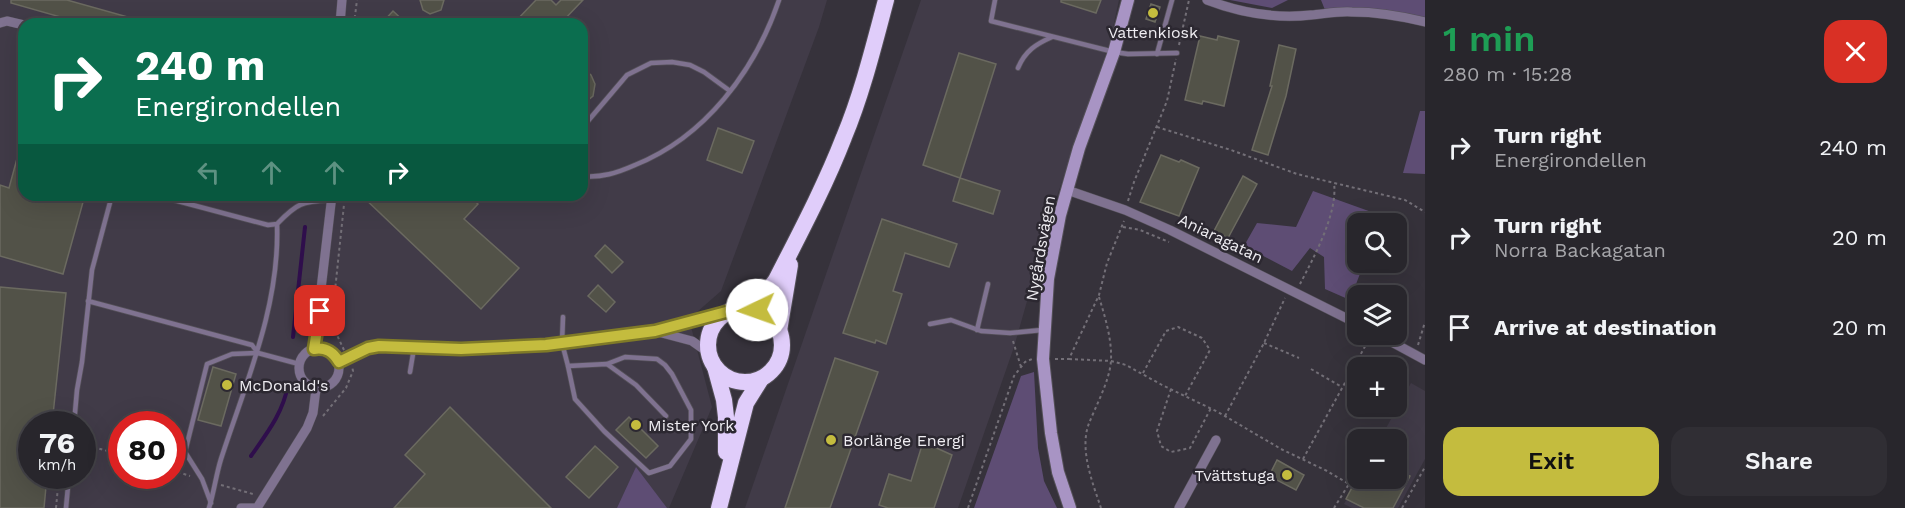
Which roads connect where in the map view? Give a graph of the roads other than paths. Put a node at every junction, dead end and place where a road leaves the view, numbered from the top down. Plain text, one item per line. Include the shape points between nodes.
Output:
1 (342, 0) edge
2 (779, 0) edge
3 (874, 0) edge
4 (886, 0) edge
5 (995, 0) edge
6 (1128, 0) edge
7 (1172, 0) edge
8 (1207, 0) edge
9 (340, 18) edge
10 (1425, 22) edge
11 (0, 23) edge
12 (18, 24) edge
13 (1052, 37) junction
14 (1114, 52) junction
15 (1177, 53) road end
16 (1157, 54) junction
17 (1018, 68) dead end
18 (730, 91) junction
19 (588, 121) edge
20 (845, 135) junction
21 (588, 177) edge
22 (1067, 190) junction
23 (110, 201) edge
24 (177, 201) edge
25 (316, 201) edge
26 (332, 201) edge
27 (277, 224) junction
28 (794, 246) junction
29 (988, 284) dead end
30 (88, 301) junction
31 (736, 310) junction
32 (562, 317) dead end
33 (1347, 318) edge
34 (930, 324) dead end
35 (977, 330) junction
36 (1044, 330) junction
37 (655, 331) junction
38 (779, 331) junction
39 (562, 343) junction
40 (1398, 345) edge
41 (414, 347) junction
42 (314, 349) junction
43 (258, 353) junction
44 (712, 360) junction
45 (1425, 360) edge
46 (339, 362) junction
47 (299, 364) junction
48 (607, 364) junction
49 (568, 366) junction
50 (410, 372) dead end
51 (761, 379) junction
52 (316, 389) junction
53 (75, 411) edge
54 (666, 416) dead end
55 (1216, 440) dead end
56 (725, 480) junction
57 (68, 489) edge
58 (210, 506) edge
59 (66, 508) edge
60 (241, 508) edge
61 (256, 508) edge
62 (718, 508) edge
63 (1070, 508) edge
64 (1179, 508) edge

1 - 9 street
2 - 18 lane via 760,47
3 - 20 highway
4 - 20 highway
5 - 13 lane via 991,21
6 - 14 street, Nygårdsvägen
7 - 16 lane
8 - 10 street via 1268,16 1374,12
11 - 12 street
13 - 14 lane
13 - 17 lane via 1035,44
14 - 16 lane
14 - 22 street, Nygårdsvägen
15 - 16 lane
18 - 19 lane via 690,65 651,63 627,75
18 - 21 lane via 688,135 654,158 598,178
20 - 28 highway
22 - 33 street, Aniaragatan via 1170,230
22 - 36 street, Nygårdsvägen via 1048,279
23 - 30 lane
24 - 27 lane via 254,222
25 - 27 lane via 300,204
26 - 42 street
27 - 43 lane via 273,286
28 - 31 highway via 767,292
28 - 38 highway
29 - 35 lane
30 - 43 lane via 252,345
30 - 53 lane
31 - 37 street
31 - 38 highway via 749,308 764,314
31 - 44 highway via 722,316 710,332
32 - 39 lane
34 - 35 lane via 951,320
35 - 36 lane
36 - 63 street, Nygårdsvägen via 1042,359 1051,433
37 - 39 street
37 - 44 street via 700,346
38 - 51 highway via 779,359
39 - 41 street via 461,349
39 - 49 lane
40 - 45 street
41 - 46 street via 368,348
41 - 50 lane
42 - 46 street via 326,349
42 - 47 street via 304,354
43 - 47 lane
43 - 58 lane via 220,462
43 - 58 lane via 231,354 207,364 185,452 202,479
44 - 51 highway via 721,374 736,381
44 - 56 highway via 726,417
46 - 52 street via 335,382
47 - 52 street via 300,377
48 - 49 lane
48 - 49 lane via 625,357 657,359 672,374 691,410 691,439 670,466 649,473 604,431 574,399
48 - 54 lane
51 - 56 highway via 746,403
52 - 61 street via 307,428
55 - 64 street
56 - 62 highway
57 - 59 lane
60 - 61 street

